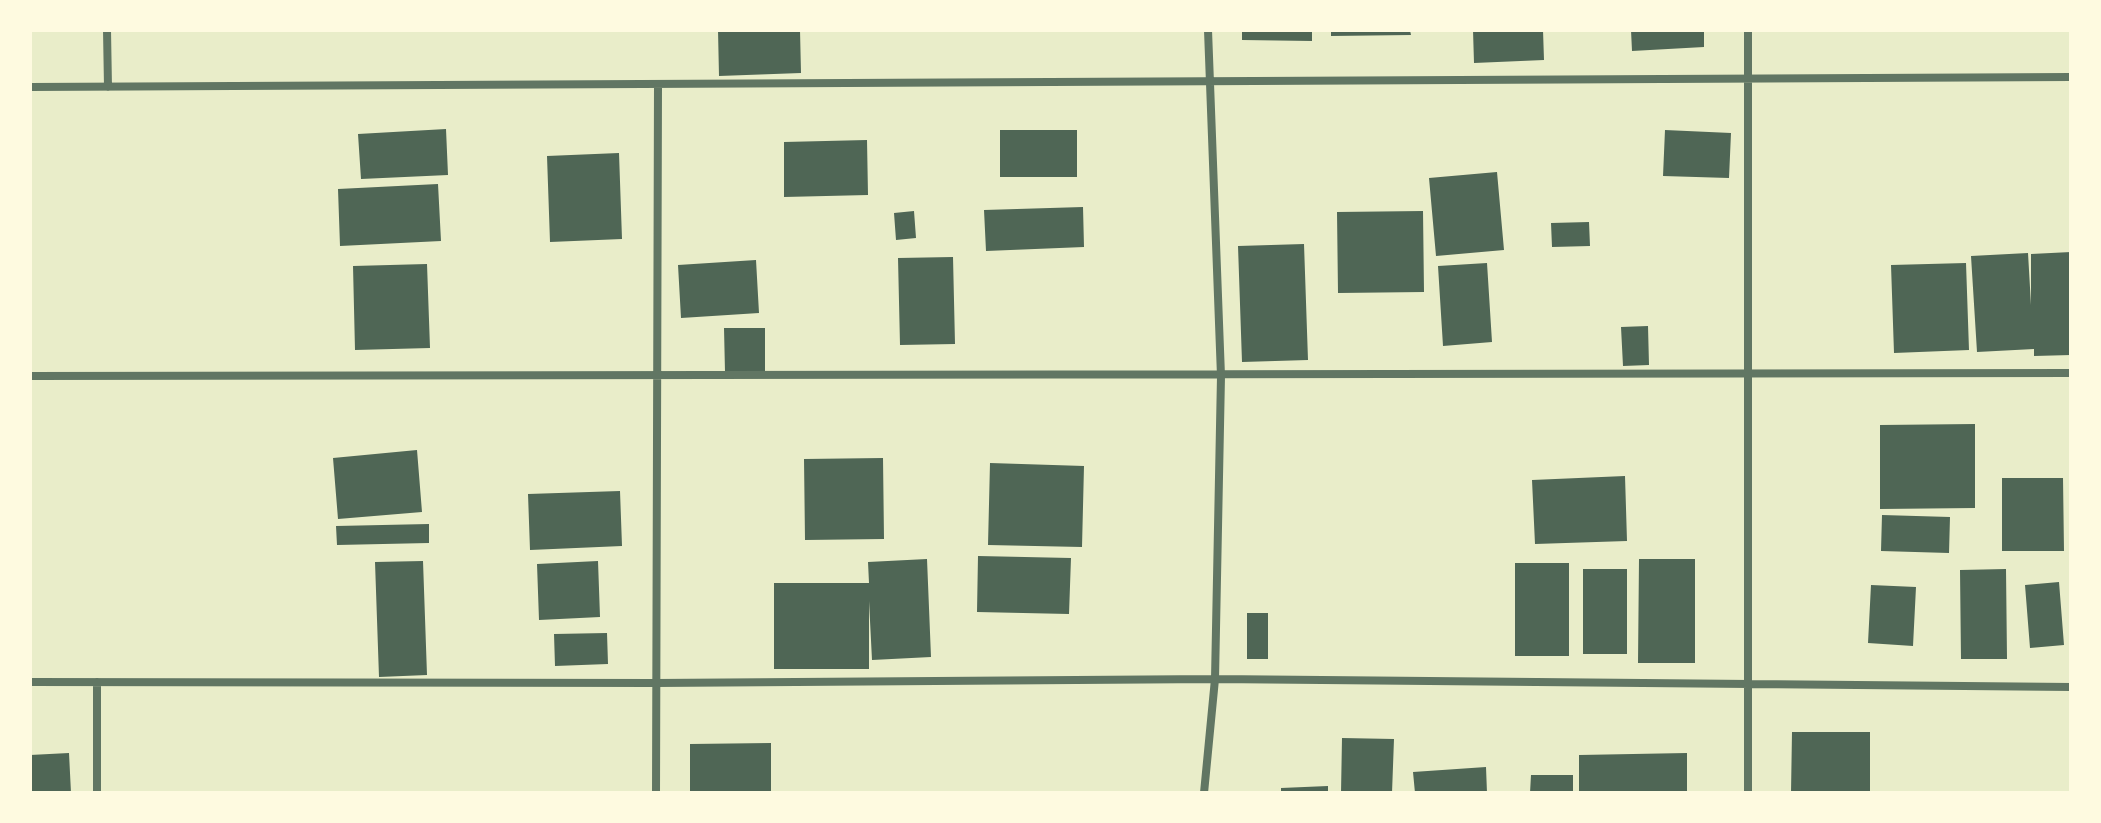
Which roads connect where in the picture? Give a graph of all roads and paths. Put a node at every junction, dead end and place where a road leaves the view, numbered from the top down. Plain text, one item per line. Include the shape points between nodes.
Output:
1 (107, 30) edge
2 (1208, 30) edge
3 (1748, 30) edge
4 (2071, 77) edge
5 (1748, 78) junction
6 (1209, 80) junction
7 (658, 85) junction
8 (30, 87) edge
9 (108, 87) junction
10 (1748, 373) junction
11 (2071, 373) edge
12 (657, 375) junction
13 (30, 376) edge
14 (1221, 376) junction
15 (1215, 679) junction
16 (30, 682) edge
17 (97, 682) junction
18 (656, 683) junction
19 (1748, 686) junction
20 (2071, 687) edge
21 (97, 793) edge
22 (656, 793) edge
23 (1204, 793) edge
24 (1748, 793) edge

1 - 9 street
2 - 6 street
3 - 5 street
4 - 5 street
5 - 6 street
5 - 10 street
6 - 7 street
6 - 14 street
7 - 9 street
7 - 12 street
8 - 9 street
10 - 11 street
10 - 14 street
10 - 19 street
12 - 13 street
12 - 14 street
12 - 18 street
14 - 15 street
15 - 18 street
15 - 19 street
15 - 23 street
16 - 17 street
17 - 18 street
17 - 21 street
18 - 22 street
19 - 20 street
19 - 24 street

